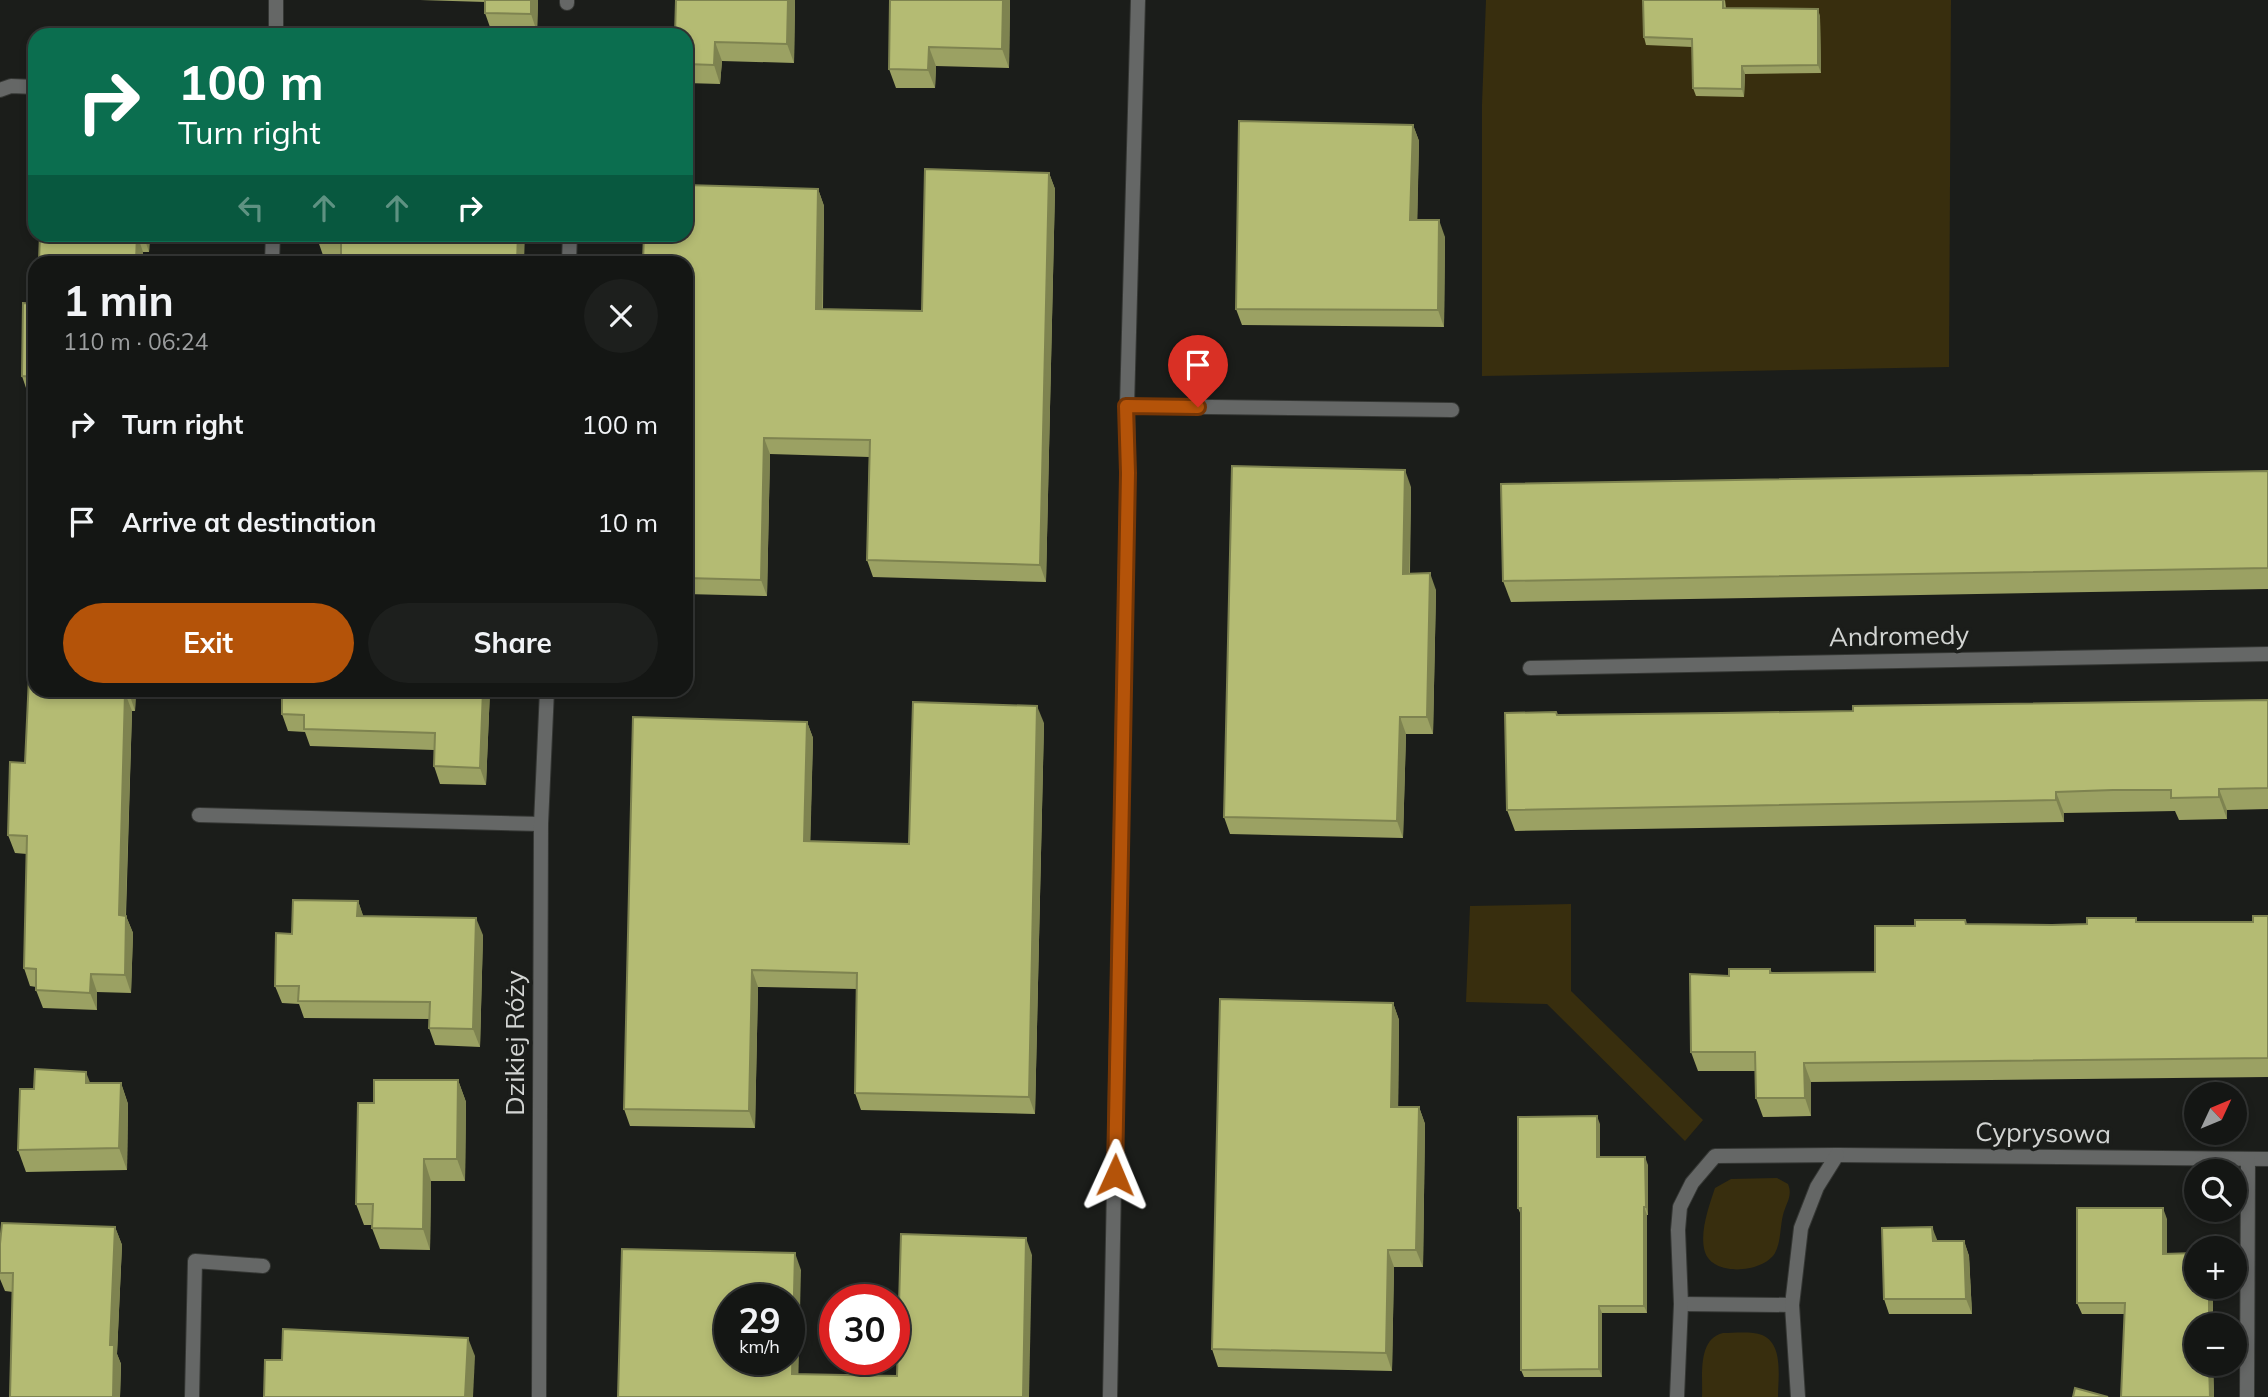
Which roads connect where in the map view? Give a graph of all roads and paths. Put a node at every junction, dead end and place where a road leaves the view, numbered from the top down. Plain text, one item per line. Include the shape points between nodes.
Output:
1 (276, 0) edge
2 (1138, 0) edge
3 (276, 28) edge
4 (28, 87) edge
5 (0, 90) edge
6 (1126, 406) junction
7 (1452, 410) dead end
8 (2268, 654) edge
9 (1530, 668) dead end
10 (547, 697) edge
11 (199, 815) dead end
12 (541, 824) junction
13 (1837, 1155) junction
14 (2248, 1159) junction
15 (2268, 1159) edge
16 (263, 1266) dead end
17 (1681, 1304) junction
18 (1792, 1306) junction
19 (192, 1397) edge
20 (539, 1397) edge
21 (1110, 1397) edge
22 (1676, 1397) edge
23 (1798, 1397) edge
24 (2247, 1397) edge

1 - 3 street
2 - 6 street
4 - 5 street
6 - 7 street
6 - 21 street
8 - 9 street, Andromedy
10 - 12 street, Dzikiej Róży
11 - 12 street
12 - 20 street, Dzikiej Róży
13 - 14 street, Cyprysowa
13 - 17 street, Cyprysowa via 1715,1156 1692,1183 1680,1207
13 - 18 street via 1817,1187 1801,1228
14 - 15 street, Cyprysowa
14 - 24 street
16 - 19 street via 195,1261
17 - 18 street
17 - 22 street, Cyprysowa
18 - 23 street

